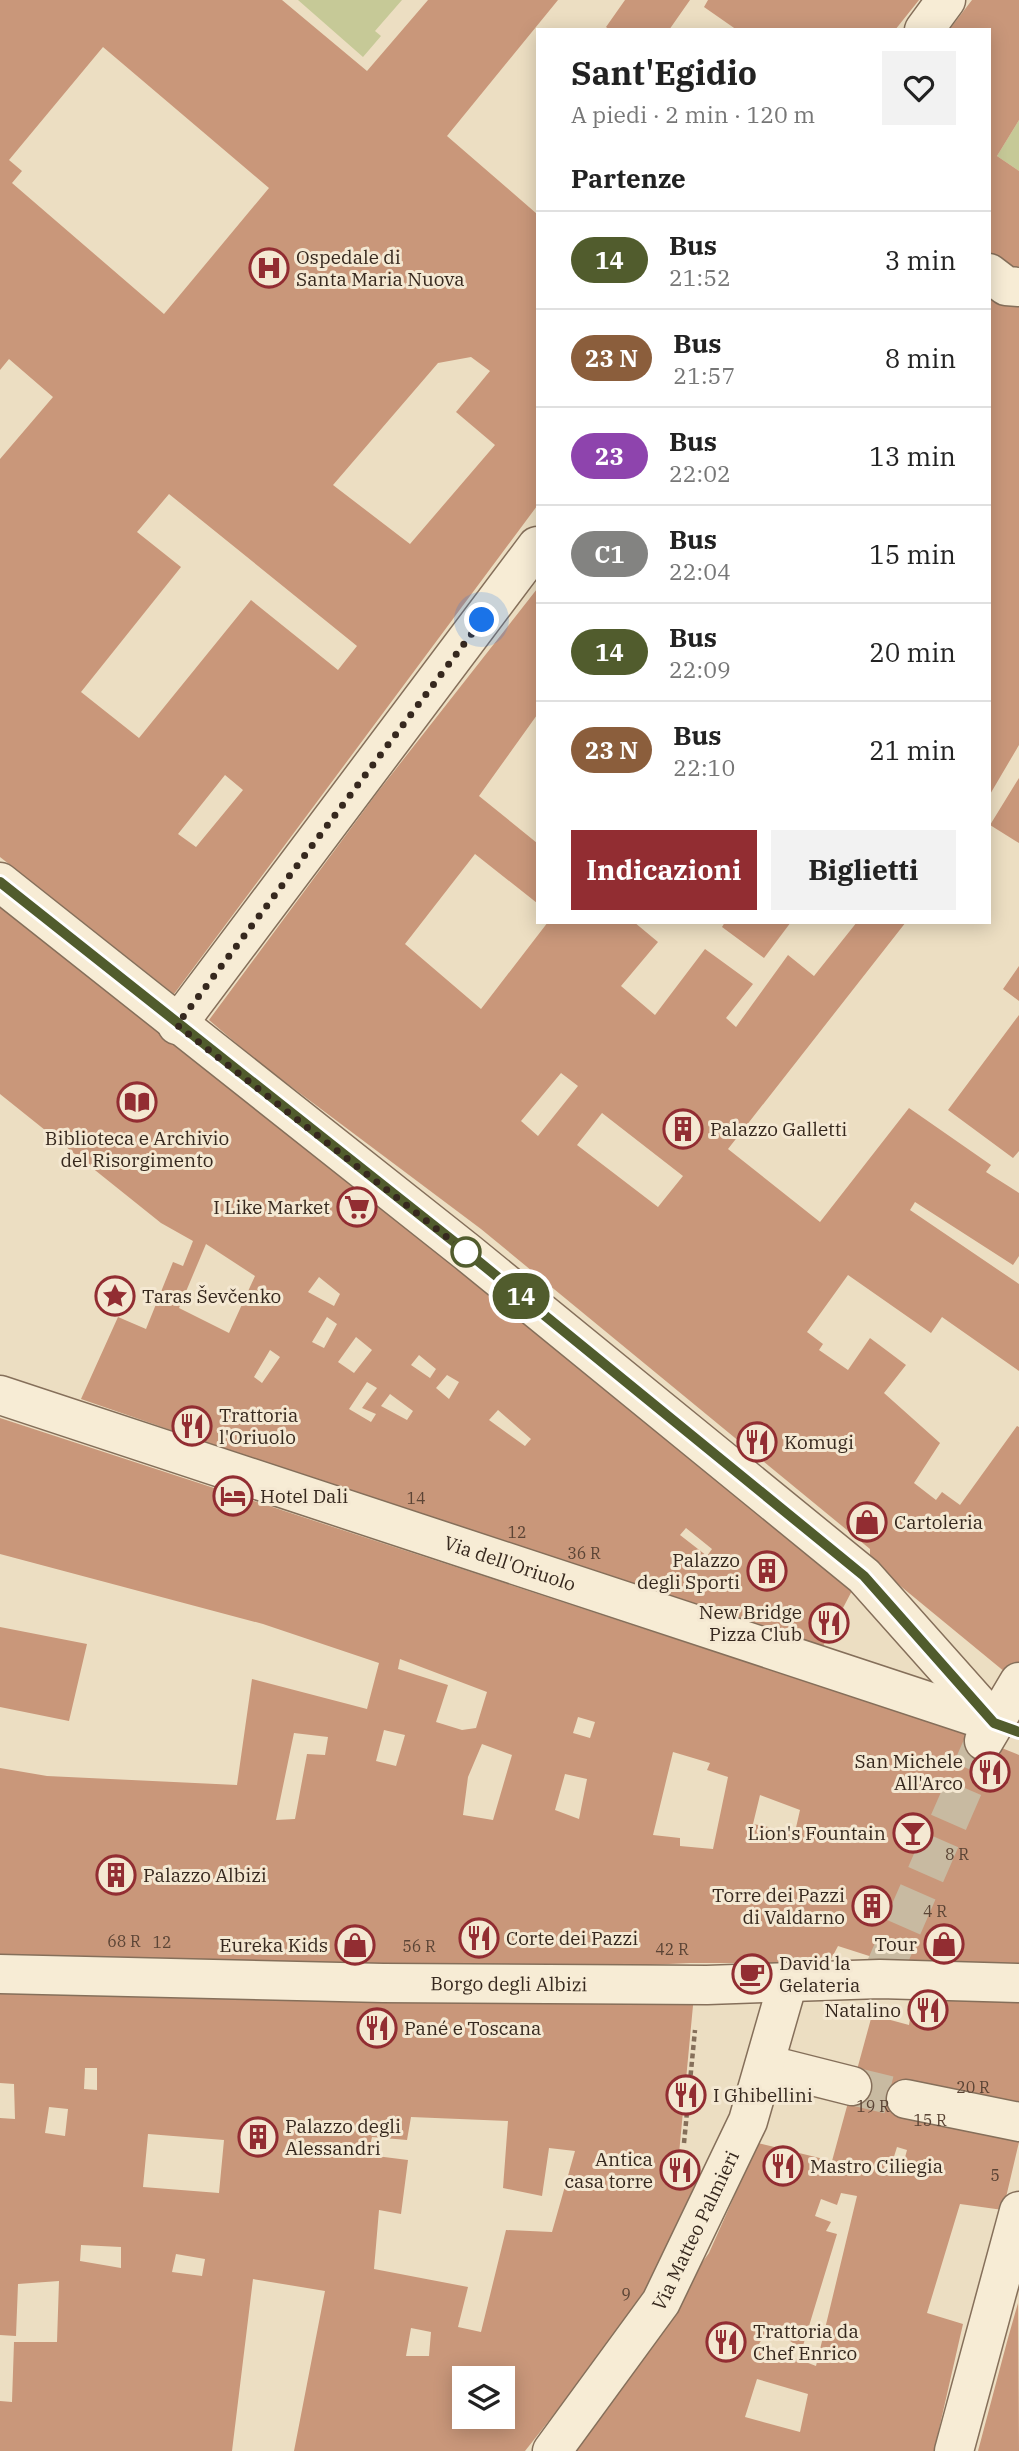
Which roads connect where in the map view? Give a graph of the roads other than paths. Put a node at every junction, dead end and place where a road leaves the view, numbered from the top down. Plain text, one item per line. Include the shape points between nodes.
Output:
1 (946, 0) edge
2 (925, 28) edge
3 (991, 275) edge
4 (1019, 287) edge
5 (536, 547) edge
6 (0, 882) edge
7 (177, 1025) junction
8 (0, 1395) edge
9 (1019, 1682) edge
10 (999, 1732) edge
11 (0, 1973) edge
12 (788, 1982) junction
13 (1019, 1983) edge
14 (765, 2064) junction
15 (852, 2086) tunnel mouth
16 (906, 2099) tunnel mouth
17 (1019, 2122) edge
18 (1019, 2211) edge
19 (552, 2451) edge
20 (954, 2451) edge

1 - 2 street
3 - 4 street via 1006,286
5 - 7 street
6 - 7 street
7 - 10 street via 467,1252 864,1576
8 - 10 street, Via dell'Oriuolo
9 - 10 street
11 - 12 street, Borgo degli Albizi via 397,1983 707,1986
12 - 13 street, Borgo degli Albizi
12 - 14 street, Via Matteo Palmieri
14 - 15 street
14 - 19 street, Via Matteo Palmieri via 748,2121 661,2302
16 - 17 street
18 - 20 street

